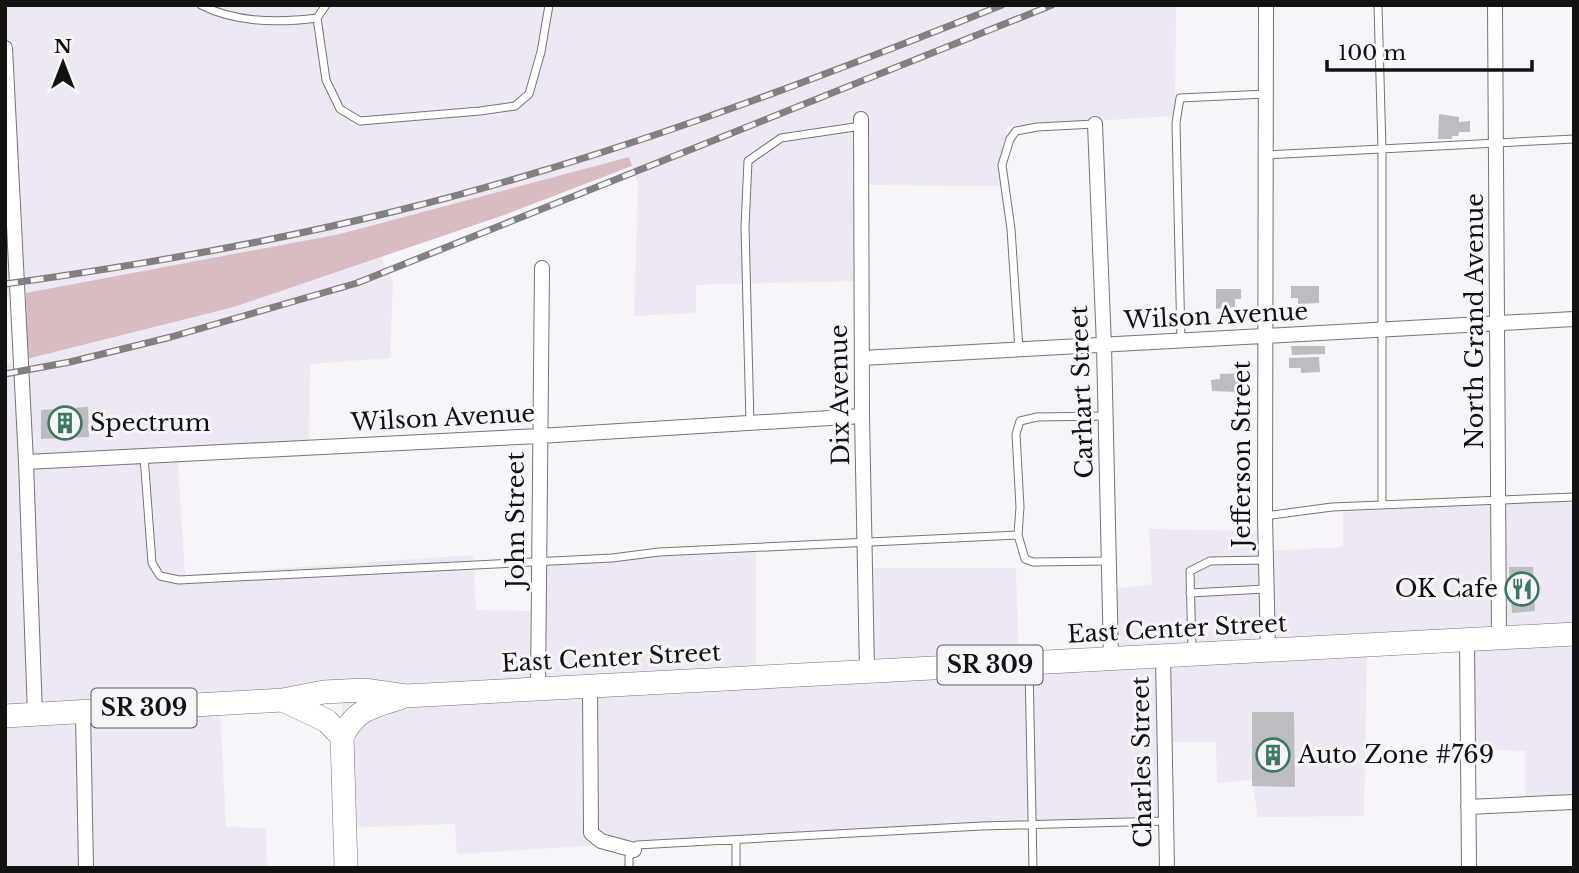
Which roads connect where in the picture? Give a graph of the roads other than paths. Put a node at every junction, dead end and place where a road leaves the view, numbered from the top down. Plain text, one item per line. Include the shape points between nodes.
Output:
1 (201, 5) edge
2 (326, 5) edge
3 (550, 5) edge
4 (1266, 5) edge
5 (1378, 5) edge
6 (1495, 5) edge
7 (317, 18) junction
8 (5, 48) edge
9 (1266, 94) junction
10 (7, 122) edge
11 (861, 123) joint
12 (1095, 124) joint
13 (1574, 139) edge
14 (1497, 142) junction
15 (1382, 150) junction
16 (1265, 155) junction
17 (9, 198) edge
18 (542, 268) dead end
19 (1574, 319) edge
20 (1499, 323) junction
21 (1382, 330) junction
22 (1265, 336) junction
23 (1181, 341) junction
24 (1104, 346) junction
25 (1019, 350) junction
26 (862, 358) junction
27 (862, 416) junction
28 (1105, 416) junction
29 (750, 423) junction
30 (540, 436) junction
31 (144, 456) junction
32 (26, 462) junction
33 (1574, 496) edge
34 (1499, 500) junction
35 (1381, 504) junction
36 (1265, 516) junction
37 (1018, 535) junction
38 (865, 543) junction
39 (1265, 560) junction
40 (539, 561) junction
41 (1109, 561) junction
42 (1265, 589) junction
43 (1190, 593) junction
44 (1574, 634) edge
45 (1499, 637) junction
46 (1467, 639) junction
47 (1268, 650) junction
48 (1192, 654) junction
49 (1163, 656) junction
50 (1111, 658) junction
51 (1029, 663) junction
52 (867, 671) junction
53 (590, 686) junction
54 (538, 688) junction
55 (406, 695) junction
56 (283, 700) junction
57 (83, 712) junction
58 (35, 715) junction
59 (5, 716) edge
60 (342, 737) junction
61 (1574, 802) edge
62 (1468, 807) junction
63 (1166, 821) junction
64 (1033, 825) junction
65 (736, 841) junction
66 (634, 850) junction
67 (86, 868) edge
68 (346, 868) edge
69 (629, 868) edge
70 (736, 868) edge
71 (1034, 868) edge
72 (1167, 868) edge
73 (1469, 868) edge

1 - 7 lane via 219,14 283,23
2 - 7 lane
3 - 7 lane via 529,94 515,106 360,121 340,109 326,80
4 - 9 street, Jefferson Street
5 - 15 lane
6 - 14 street, North Grand Avenue
8 - 10 street
9 - 16 street, Jefferson Street
9 - 23 lane via 1180,98 1176,124
10 - 17 street
11 - 26 street, Dix Avenue
11 - 29 lane via 781,138 748,161 745,227
12 - 24 street, Carhart Street
12 - 25 lane via 1038,127 1016,131 1010,139 1002,166
13 - 14 lane
14 - 15 lane
14 - 20 street, North Grand Avenue
15 - 16 lane
15 - 21 lane
16 - 22 street, Jefferson Street
17 - 32 street
18 - 30 street, John Street
19 - 20 street, Wilson Avenue
20 - 21 street, Wilson Avenue
20 - 34 street, North Grand Avenue
21 - 22 street, Wilson Avenue
21 - 35 lane
22 - 23 street, Wilson Avenue
22 - 36 street, Jefferson Street
23 - 24 street, Wilson Avenue
24 - 25 street, Wilson Avenue
24 - 28 street, Carhart Street
25 - 26 street, Wilson Avenue
26 - 27 street, Dix Avenue
27 - 29 street, Wilson Avenue
27 - 38 street, Dix Avenue
28 - 37 lane via 1020,421 1016,434
28 - 41 street, Carhart Street
29 - 30 street, Wilson Avenue
30 - 31 street, Wilson Avenue
30 - 40 street, John Street
31 - 32 street, Wilson Avenue
31 - 40 lane via 152,563 160,576 178,580
32 - 58 street
33 - 34 lane
34 - 35 lane
34 - 45 street, North Grand Avenue
35 - 36 lane
36 - 39 street, Jefferson Street
37 - 38 lane
37 - 41 lane via 1025,559 1033,562
38 - 40 lane
38 - 52 street, Dix Avenue
39 - 42 street, Jefferson Street
39 - 43 lane via 1199,565 1190,571
40 - 54 street, John Street
41 - 50 street, Carhart Street
42 - 43 lane
42 - 47 street, Jefferson Street
43 - 48 lane
44 - 45 main road, East Center Street / SR 309
45 - 46 main road, East Center Street / SR 309
46 - 47 main road, East Center Street / SR 309
46 - 62 street
47 - 48 main road, East Center Street / SR 309
48 - 49 main road, East Center Street / SR 309
49 - 50 main road, East Center Street / SR 309
49 - 63 street, Charles Street
50 - 51 main road, East Center Street / SR 309
51 - 52 main road, East Center Street / SR 309
51 - 64 lane
52 - 53 main road, East Center Street / SR 309
53 - 54 main road, East Center Street / SR 309
53 - 66 street via 591,833 601,841
54 - 55 main road, East Center Street / SR 309
55 - 56 main road, East Center Street / SR 309 via 364,690
55 - 60 main road, East Center Street / SR 309 via 350,720
56 - 57 main road, East Center Street / SR 309
56 - 60 main road, SR 309 via 327,721
57 - 58 main road, East Center Street / SR 309
57 - 67 street
58 - 59 main road, East Center Street / SR 309
60 - 68 main road
61 - 62 street
62 - 73 street
63 - 64 lane
63 - 72 street, Charles Street
64 - 65 lane
64 - 71 lane
65 - 66 lane via 637,845
65 - 70 lane
66 - 69 lane

